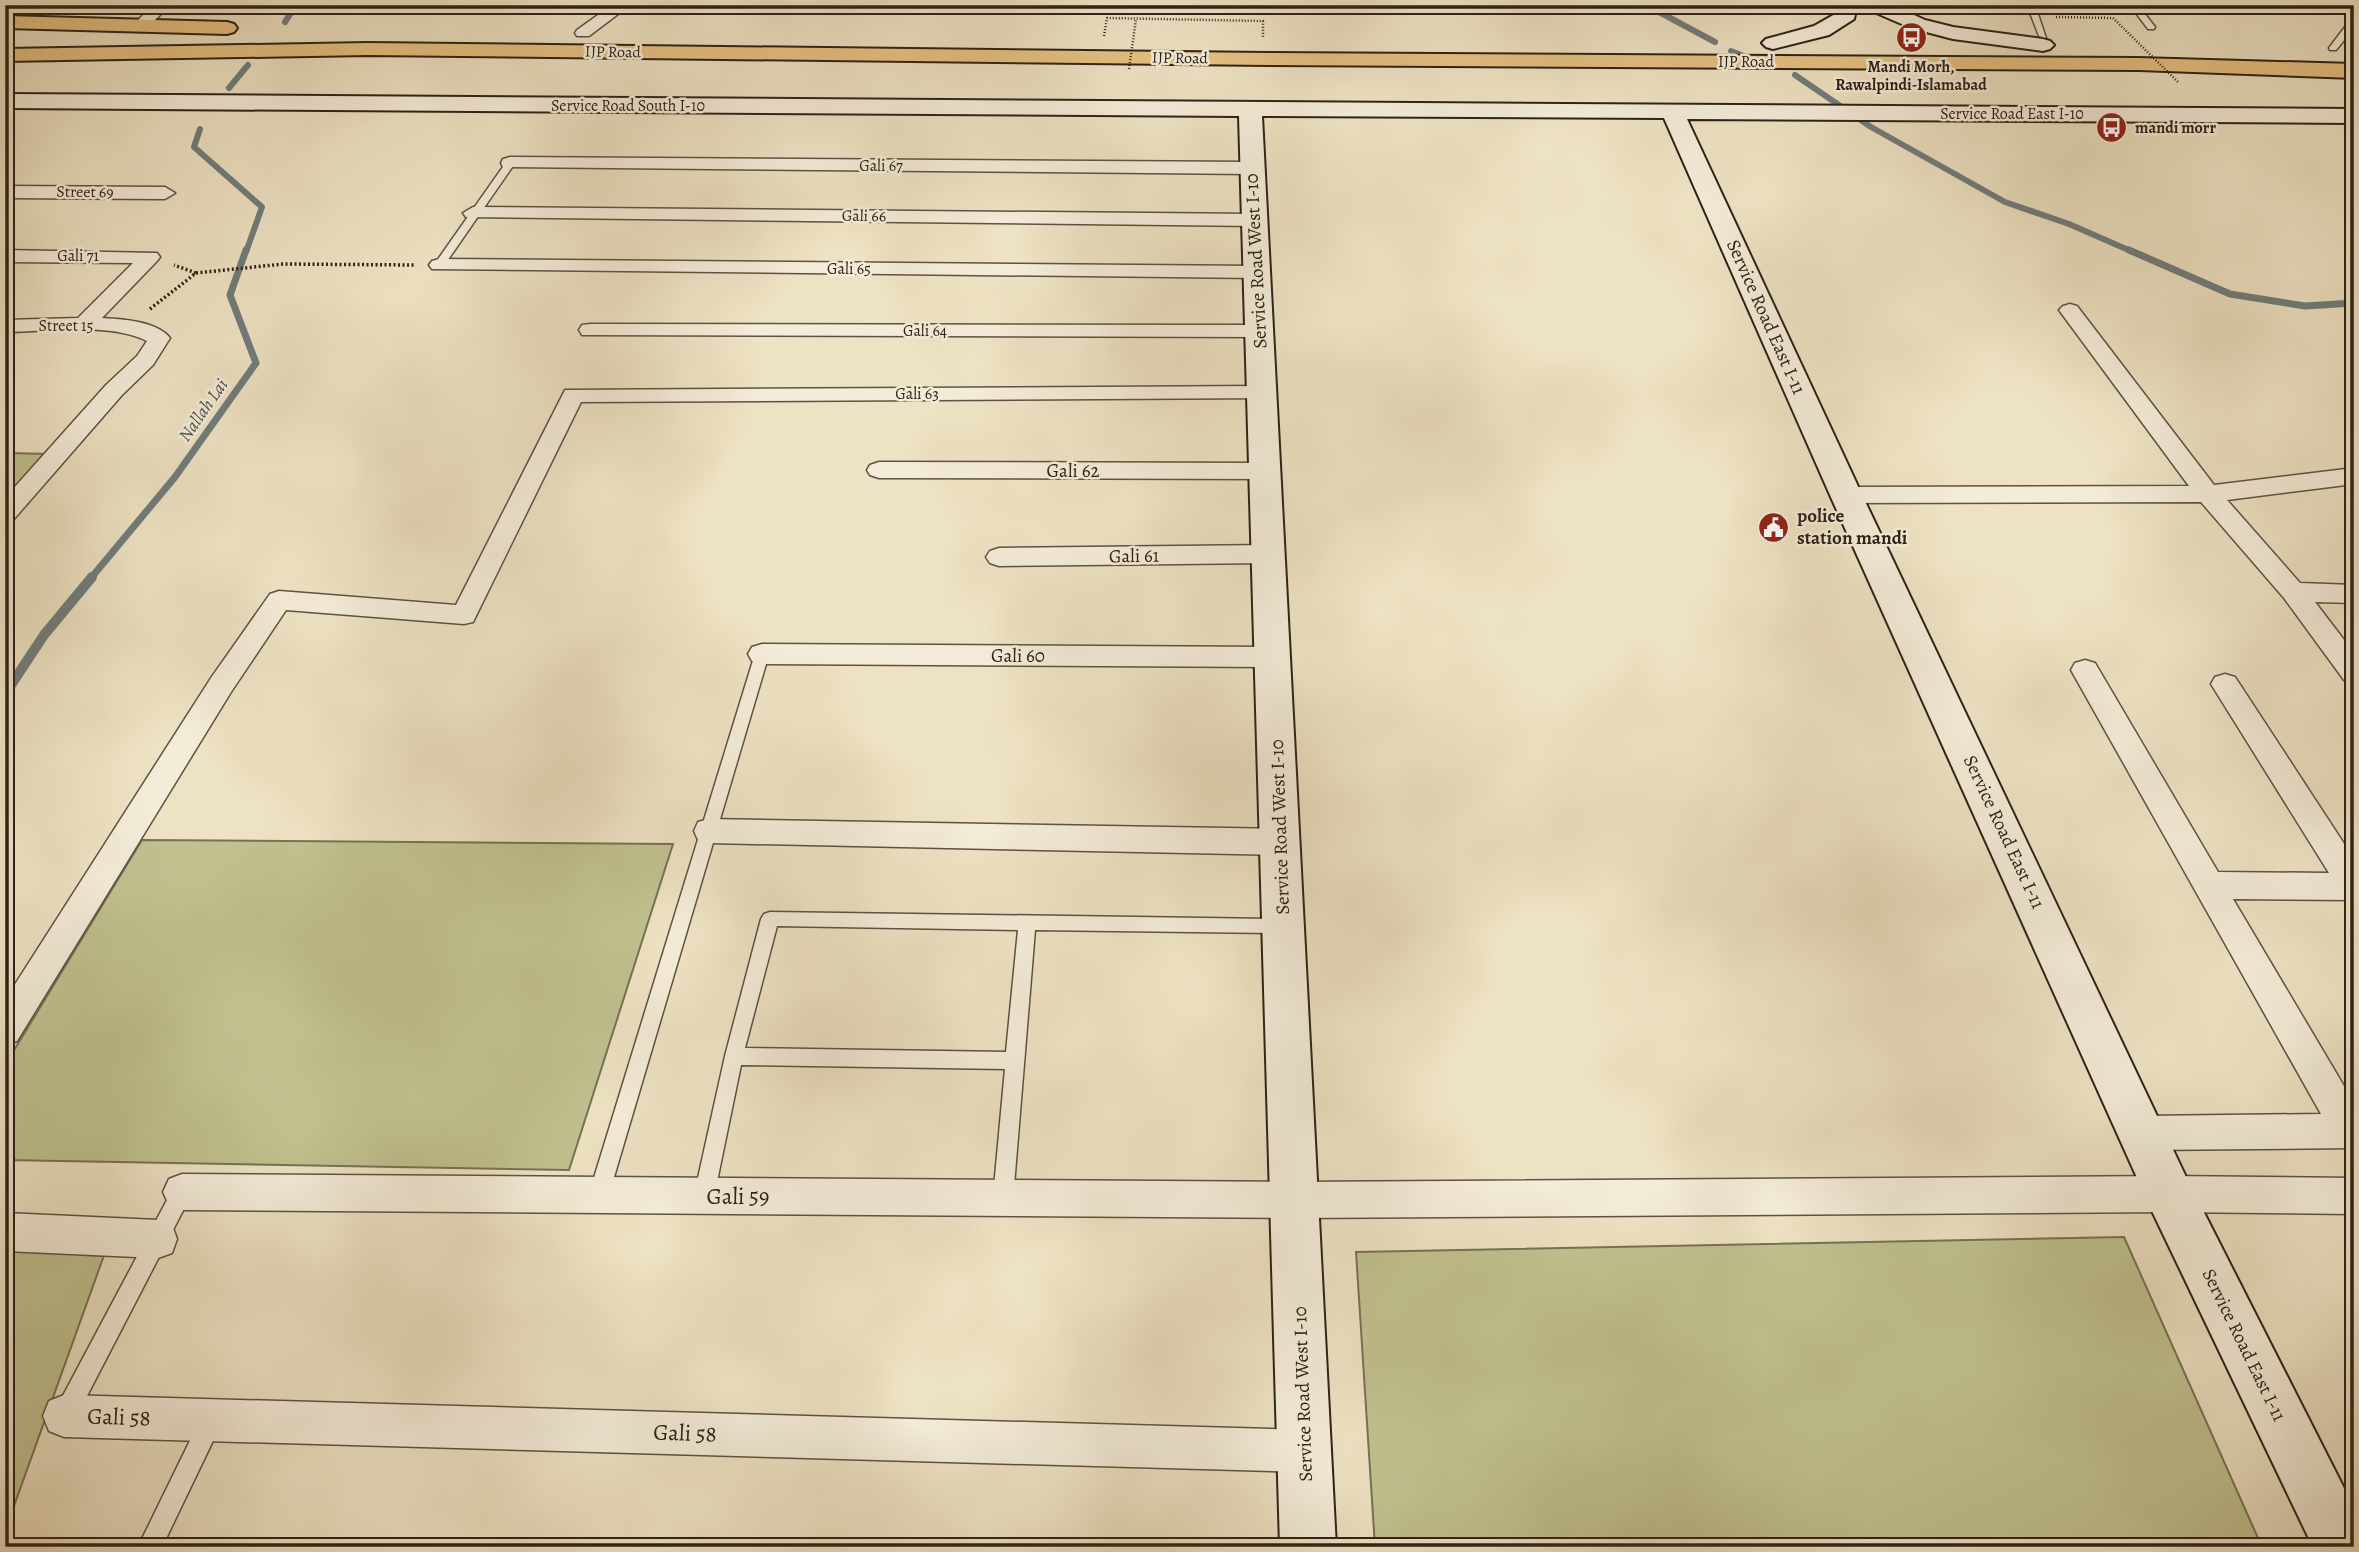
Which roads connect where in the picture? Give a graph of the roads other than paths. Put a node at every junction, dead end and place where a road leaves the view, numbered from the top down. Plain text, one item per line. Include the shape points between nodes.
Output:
1 (622, 5) edge
2 (1847, 5) edge
3 (1874, 5) edge
4 (2031, 5) edge
5 (2134, 5) edge
6 (142, 15) edge
7 (5, 22) edge
8 (2354, 25) edge
9 (1105, 27) road end
10 (2151, 27) dead end
11 (254, 29) dead end
12 (280, 30) dead end
13 (583, 33) junction
14 (1346, 39) dead end
15 (5, 41) edge
16 (2043, 41) junction
17 (1773, 43) junction
18 (2250, 47) dead end
19 (2335, 48) edge
20 (175, 53) junction
21 (5, 55) edge
22 (2354, 71) edge
23 (5, 101) edge
24 (1250, 108) junction
25 (1673, 112) junction
26 (2354, 116) edge
27 (510, 163) joint
28 (1252, 168) junction
29 (5, 192) edge
30 (165, 193) dead end
31 (473, 213) junction
32 (1255, 220) junction
33 (5, 256) edge
34 (439, 265) joint
35 (1258, 272) junction
36 (2070, 310) dead end
37 (83, 325) junction
38 (5, 326) edge
39 (590, 330) dead end
40 (1260, 331) junction
41 (1262, 393) junction
42 (879, 470) dead end
43 (1267, 471) junction
44 (2354, 476) edge
45 (2208, 494) junction
46 (1846, 495) junction
47 (5, 513) edge
48 (1270, 554) junction
49 (999, 557) dead end
50 (2294, 592) junction
51 (2354, 594) edge
52 (762, 654) joint
53 (1274, 657) junction
54 (2085, 670) dead end
55 (2354, 673) edge
56 (2225, 684) dead end
57 (709, 831) junction
58 (1280, 842) junction
59 (2208, 885) junction
60 (2354, 887) edge
61 (1027, 922) junction
62 (1284, 926) junction
63 (5, 1030) edge
64 (734, 1056) junction
65 (1013, 1061) junction
66 (2352, 1131) edge
67 (2143, 1133) junction
68 (182, 1192) joint
69 (2169, 1194) junction
70 (599, 1195) junction
71 (704, 1195) junction
72 (2354, 1196) edge
73 (1003, 1198) junction
74 (1294, 1200) junction
75 (5, 1232) edge
76 (158, 1239) junction
77 (64, 1416) joint
78 (212, 1420) junction
79 (1306, 1451) junction
80 (150, 1547) edge
81 (1308, 1547) edge
82 (2343, 1547) edge

1 - 13 street
2 - 17 main road via 1847,15 1836,25
3 - 16 main road via 1953,33
4 - 16 lane
5 - 10 lane
6 - 7 highway
6 - 11 highway
6 - 15 highway via 72,34 16,34
8 - 19 lane
9 - 13 highway, IJP Road
12 - 13 highway, IJP Road
14 - 17 highway, IJP Road
15 - 20 highway via 134,44
16 - 17 highway, IJP Road
16 - 18 highway, IJP Road
20 - 21 highway, IJP Road
20 - 22 highway, IJP Road via 368,49 2125,64
23 - 24 main road, Service Road South I-10
24 - 25 main road, Service Road South I-10
24 - 28 main road, Service Road West I-10
25 - 26 main road, Service Road East I-10
25 - 46 main road, Service Road East I-11
27 - 28 street, Gali 67
27 - 31 lane
28 - 32 main road, Service Road West I-10
29 - 30 street, Street 69
31 - 32 street, Gali 66
31 - 34 lane
32 - 35 main road, Service Road West I-10
33 - 37 street, Gali 71 via 150,257
34 - 35 street, Gali 65
35 - 40 main road, Service Road West I-10
36 - 45 street
37 - 38 street, Street 15
37 - 47 street, Street 15 via 128,327 159,338 145,363 116,388
39 - 40 street, Gali 64
40 - 41 main road, Service Road West I-10
41 - 43 main road, Service Road West I-10
41 - 63 street, Gali 63 via 572,395 464,615 279,600
42 - 43 street, Gali 62
43 - 48 main road, Service Road West I-10
44 - 45 street
45 - 46 street
45 - 50 street
46 - 67 main road, Service Road East I-11
48 - 49 street, Gali 61
48 - 53 main road, Service Road West I-10
50 - 51 street
50 - 55 street
52 - 53 street, Gali 60
52 - 57 lane
53 - 58 main road, Service Road West I-10
54 - 59 street
56 - 60 street
57 - 58 street
57 - 70 lane
58 - 62 main road, Service Road West I-10
59 - 60 street
59 - 66 street
61 - 62 lane
61 - 64 lane via 770,919
61 - 65 lane
62 - 74 main road, Service Road West I-10
64 - 65 lane
64 - 71 lane
65 - 73 lane
66 - 67 street
67 - 69 main road, Service Road East I-11
68 - 70 street, Gali 59
68 - 76 lane
69 - 72 street, Gali 59
69 - 74 street, Gali 59
69 - 82 main road, Service Road East I-11
70 - 71 street, Gali 59
71 - 73 street, Gali 59
73 - 74 street, Gali 59
74 - 79 main road, Service Road West I-10
75 - 76 street
76 - 77 lane
77 - 78 street, Gali 58
78 - 79 street, Gali 58
78 - 80 lane
79 - 81 main road, Service Road West I-10

